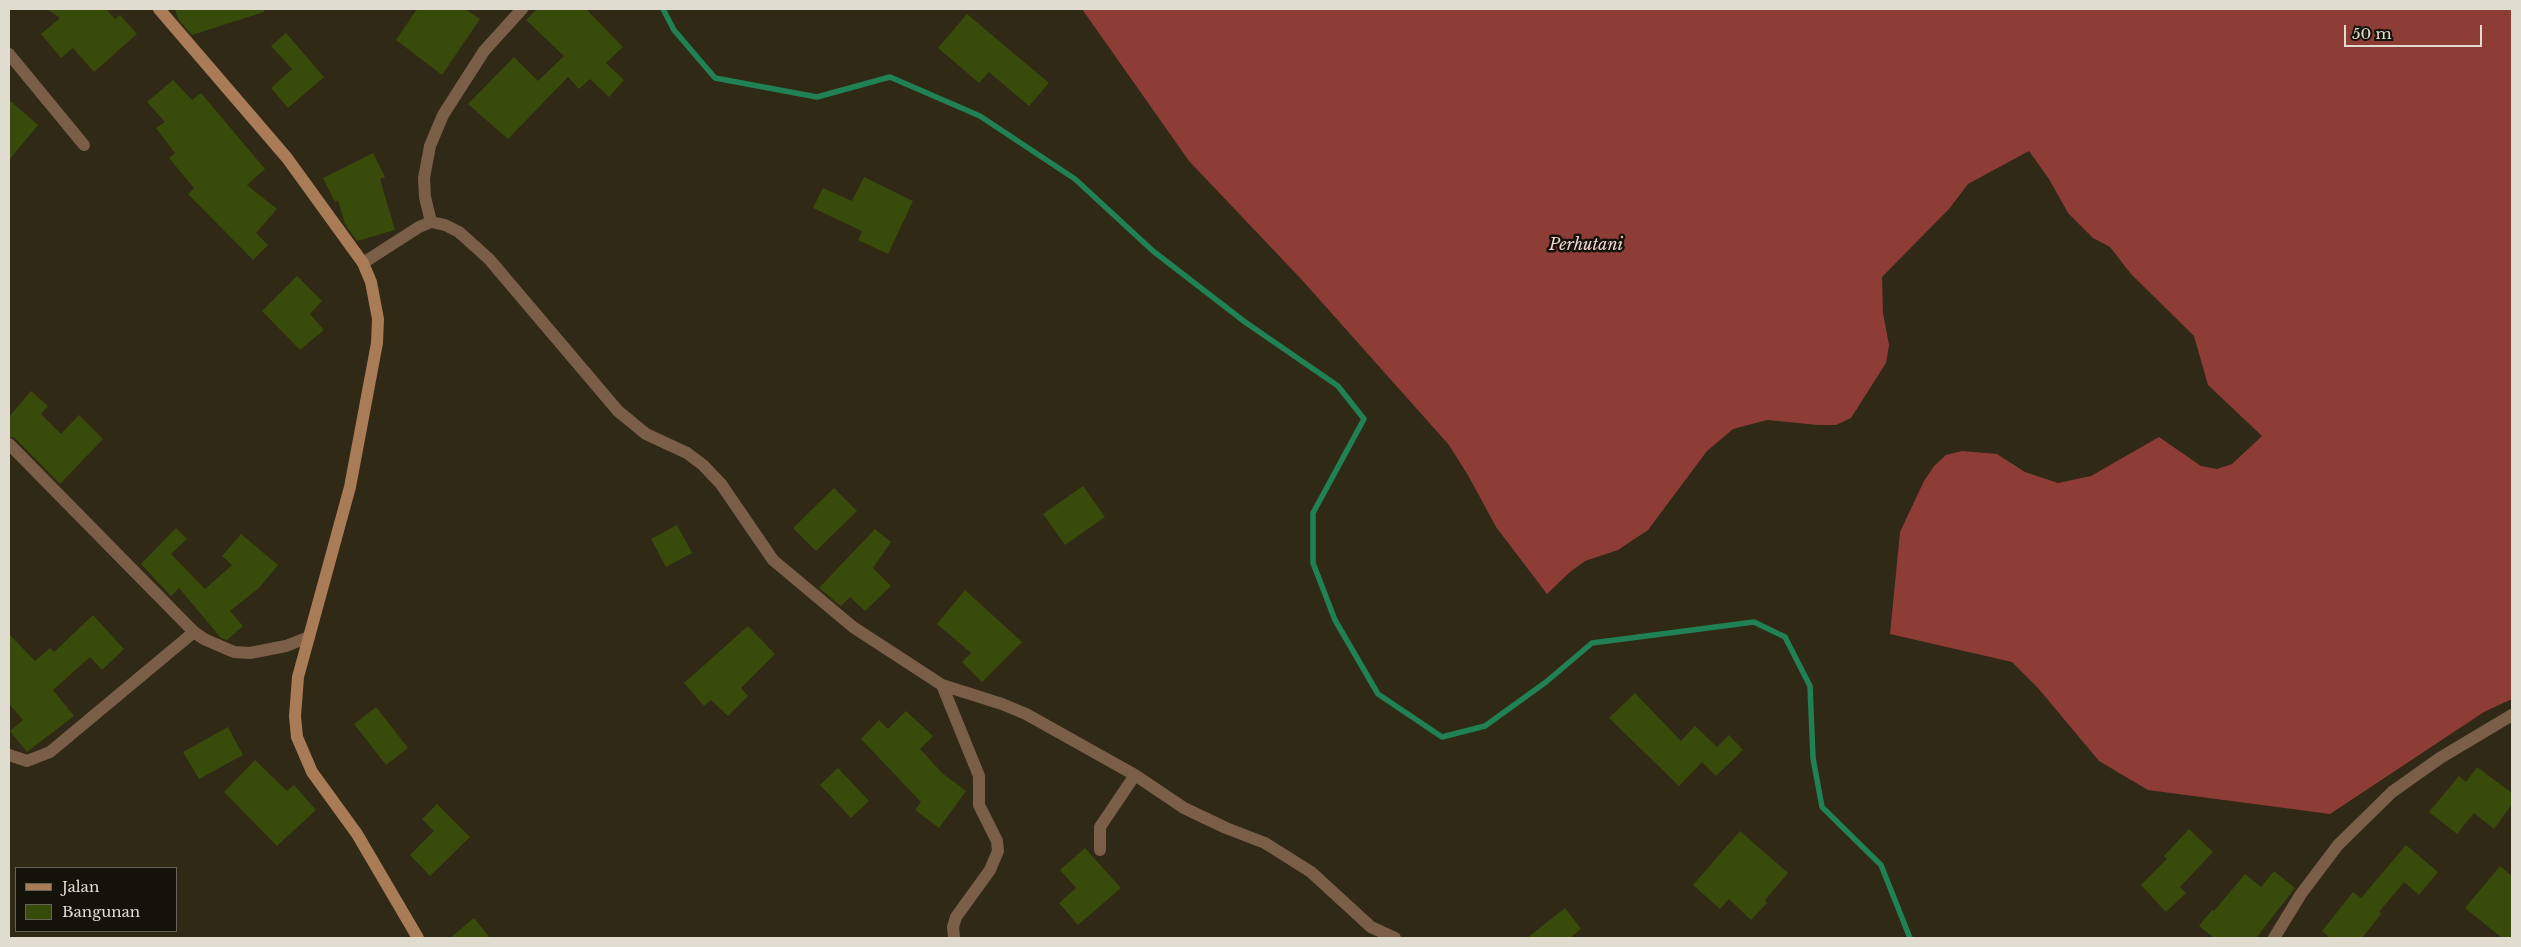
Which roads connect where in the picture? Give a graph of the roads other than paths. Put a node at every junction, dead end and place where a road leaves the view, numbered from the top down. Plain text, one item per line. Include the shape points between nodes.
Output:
1 (159, 9) edge
2 (522, 9) edge
3 (9, 54) edge
4 (84, 146) dead end
5 (431, 222) junction
6 (363, 263) junction
7 (9, 444) edge
8 (194, 632) junction
9 (309, 637) junction
10 (942, 685) junction
11 (2512, 715) edge
12 (9, 755) edge
13 (1135, 775) junction
14 (1100, 850) dead end
15 (418, 938) edge
16 (954, 938) edge
17 (1395, 938) edge
18 (2274, 938) edge

1 - 6 street via 287,158
2 - 5 street via 484,51 443,115 430,146 424,178
3 - 4 street
5 - 6 street
5 - 10 street via 445,225 474,244 632,425 687,453 703,465 721,484 773,560 792,578 853,627
6 - 9 street via 376,299 376,343 346,504
7 - 8 street
8 - 9 street via 217,647 250,653 286,646
8 - 12 street via 50,752 26,761
9 - 15 street via 298,677 297,738 312,772 361,840
10 - 13 street via 1026,714
10 - 16 street via 974,763 980,785 979,805 997,841 998,851 990,870 956,917
11 - 18 street via 2440,758 2392,792 2338,845 2301,894
13 - 14 street via 1100,826
13 - 17 street via 1184,808 1265,843 1291,858 1371,927

